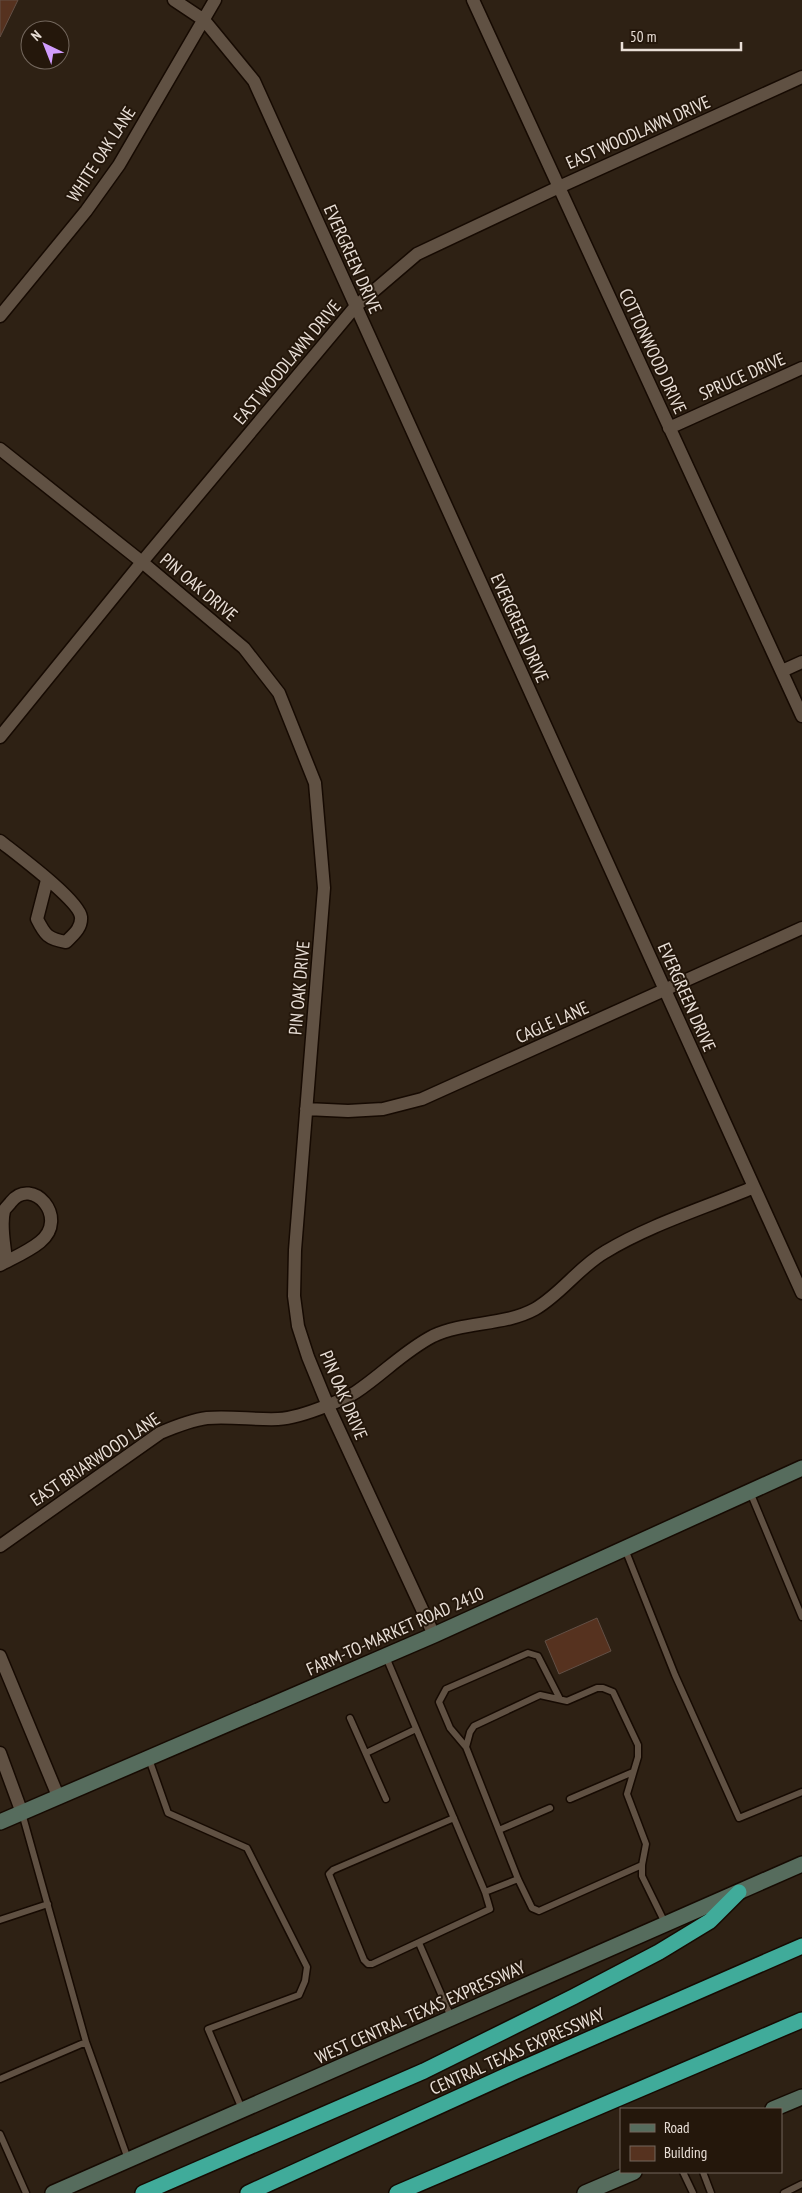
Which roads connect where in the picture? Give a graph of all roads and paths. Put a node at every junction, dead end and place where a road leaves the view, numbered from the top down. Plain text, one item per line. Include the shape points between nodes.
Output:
1 (174, 0) edge
2 (215, 0) edge
3 (473, 0) edge
4 (204, 20) junction
5 (802, 77) edge
6 (558, 187) junction
7 (356, 307) junction
8 (0, 316) edge
9 (802, 368) edge
10 (669, 428) junction
11 (0, 449) edge
12 (142, 562) junction
13 (802, 662) edge
14 (782, 671) junction
15 (802, 716) edge
16 (0, 737) edge
17 (0, 841) edge
18 (47, 880) junction
19 (802, 928) edge
20 (665, 990) junction
21 (306, 1109) junction
22 (754, 1187) junction
23 (3, 1263) edge
24 (802, 1293) edge
25 (328, 1406) junction
26 (802, 1468) edge
27 (750, 1491) junction
28 (0, 1546) edge
29 (625, 1548) junction
30 (802, 1617) edge
31 (434, 1635) junction
32 (0, 1656) edge
33 (385, 1656) junction
34 (560, 1699) junction
35 (350, 1718) dead end
36 (416, 1729) junction
37 (466, 1747) junction
38 (0, 1753) edge
39 (366, 1753) junction
40 (148, 1758) junction
41 (633, 1772) junction
42 (802, 1792) edge
43 (58, 1796) junction
44 (386, 1799) dead end
45 (570, 1799) dead end
46 (550, 1808) dead end
47 (22, 1813) junction
48 (454, 1818) junction
49 (0, 1822) edge
50 (499, 1830) junction
51 (642, 1864) junction
52 (802, 1864) edge
53 (518, 1879) junction
54 (485, 1892) junction
55 (739, 1892) junction
56 (48, 1904) junction
57 (0, 1920) edge
58 (666, 1924) junction
59 (418, 1943) junction
60 (802, 1946) edge
61 (452, 2019) junction
62 (802, 2020) edge
63 (86, 2042) junction
64 (0, 2079) edge
65 (802, 2097) edge
66 (775, 2108) edge
67 (242, 2110) junction
68 (0, 2134) edge
69 (129, 2160) junction
70 (632, 2173) edge
71 (683, 2173) edge
72 (703, 2173) edge
73 (802, 2184) edge
74 (26, 2193) edge
75 (53, 2193) edge
76 (143, 2193) edge
77 (248, 2193) edge
78 (397, 2193) edge
79 (585, 2193) edge
80 (693, 2193) edge
81 (711, 2193) edge
82 (784, 2193) edge

1 - 4 street, EVERGREEN DRIVE
2 - 4 street, WHITE OAK LANE
3 - 6 street, COTTONWOOD DRIVE
4 - 7 street, EVERGREEN DRIVE via 254,81
4 - 8 street, WHITE OAK LANE via 113,172 86,211
5 - 6 street, EAST WOODLAWN DRIVE
6 - 7 street, EAST WOODLAWN DRIVE via 417,254
6 - 10 street, COTTONWOOD DRIVE
7 - 12 street, EAST WOODLAWN DRIVE
7 - 20 street, EVERGREEN DRIVE
9 - 10 street, SPRUCE DRIVE
10 - 14 street, COTTONWOOD DRIVE
11 - 12 street, PIN OAK DRIVE
12 - 16 street, EAST WOODLAWN DRIVE
12 - 21 street, PIN OAK DRIVE via 250,655 279,693 315,782 324,888
13 - 14 street
14 - 15 street, COTTONWOOD DRIVE
17 - 18 street
18 - 18 street via 74,904 81,916 79,929 66,942 53,940 44,933 37,919
19 - 20 street, CAGLE LANE
20 - 21 street, CAGLE LANE via 422,1099 383,1109
20 - 22 street, EVERGREEN DRIVE
21 - 25 street, PIN OAK DRIVE via 294,1250 294,1296 298,1326
22 - 24 street, EVERGREEN DRIVE
22 - 25 street, EAST BRIARWOOD LANE via 633,1236 603,1252 555,1295 534,1309 435,1335 414,1347 356,1392
23 - 23 street via 41,1242 50,1230 51,1216 47,1204 37,1197 26,1193 15,1197 5,1210
25 - 28 street, EAST BRIARWOOD LANE via 279,1419 244,1416 204,1418 178,1425 160,1433
25 - 31 street, PIN OAK DRIVE
26 - 27 main road, FARM-TO-MARKET ROAD 2410
27 - 29 main road, FARM-TO-MARKET ROAD 2410
27 - 30 lane
29 - 31 main road, FARM-TO-MARKET ROAD 2410
29 - 42 lane via 675,1675 739,1818
31 - 33 main road, FARM-TO-MARKET ROAD 2410
32 - 43 street
33 - 36 lane
33 - 40 main road, FARM-TO-MARKET ROAD 2410
34 - 37 lane via 540,1695 474,1726
34 - 37 lane via 538,1656 528,1653 446,1689 439,1702 450,1728
34 - 41 lane via 572,1700 597,1688 613,1692 638,1745
35 - 39 lane
36 - 39 lane
36 - 48 lane
37 - 50 lane
38 - 47 street
39 - 44 lane
40 - 43 main road, FARM-TO-MARKET ROAD 2410
40 - 67 lane via 168,1813 247,1848 307,1967 298,1995 208,2029
41 - 45 lane
41 - 51 lane via 627,1794 645,1839
43 - 47 main road, FARM-TO-MARKET ROAD 2410
46 - 50 lane
47 - 49 main road, FARM-TO-MARKET ROAD 2410
47 - 56 lane
48 - 54 lane
48 - 59 lane via 329,1874 368,1964
50 - 53 lane
51 - 53 lane via 539,1911 529,1904
51 - 58 lane via 642,1876
52 - 55 main road, WEST CENTRAL TEXAS EXPRESSWAY
53 - 54 lane
54 - 59 lane via 490,1909
55 - 58 main road, WEST CENTRAL TEXAS EXPRESSWAY
55 - 76 highway via 710,1921 573,1997 424,2071
56 - 57 lane
56 - 63 lane
58 - 61 main road, WEST CENTRAL TEXAS EXPRESSWAY
59 - 61 lane
60 - 77 highway, CENTRAL TEXAS EXPRESSWAY
61 - 67 main road, WEST CENTRAL TEXAS EXPRESSWAY
62 - 78 highway
63 - 64 lane
63 - 69 lane
65 - 66 main road
67 - 69 main road, WEST CENTRAL TEXAS EXPRESSWAY
68 - 74 lane
69 - 75 main road, WEST CENTRAL TEXAS EXPRESSWAY
70 - 79 main road
71 - 80 lane
72 - 81 lane
73 - 82 lane

